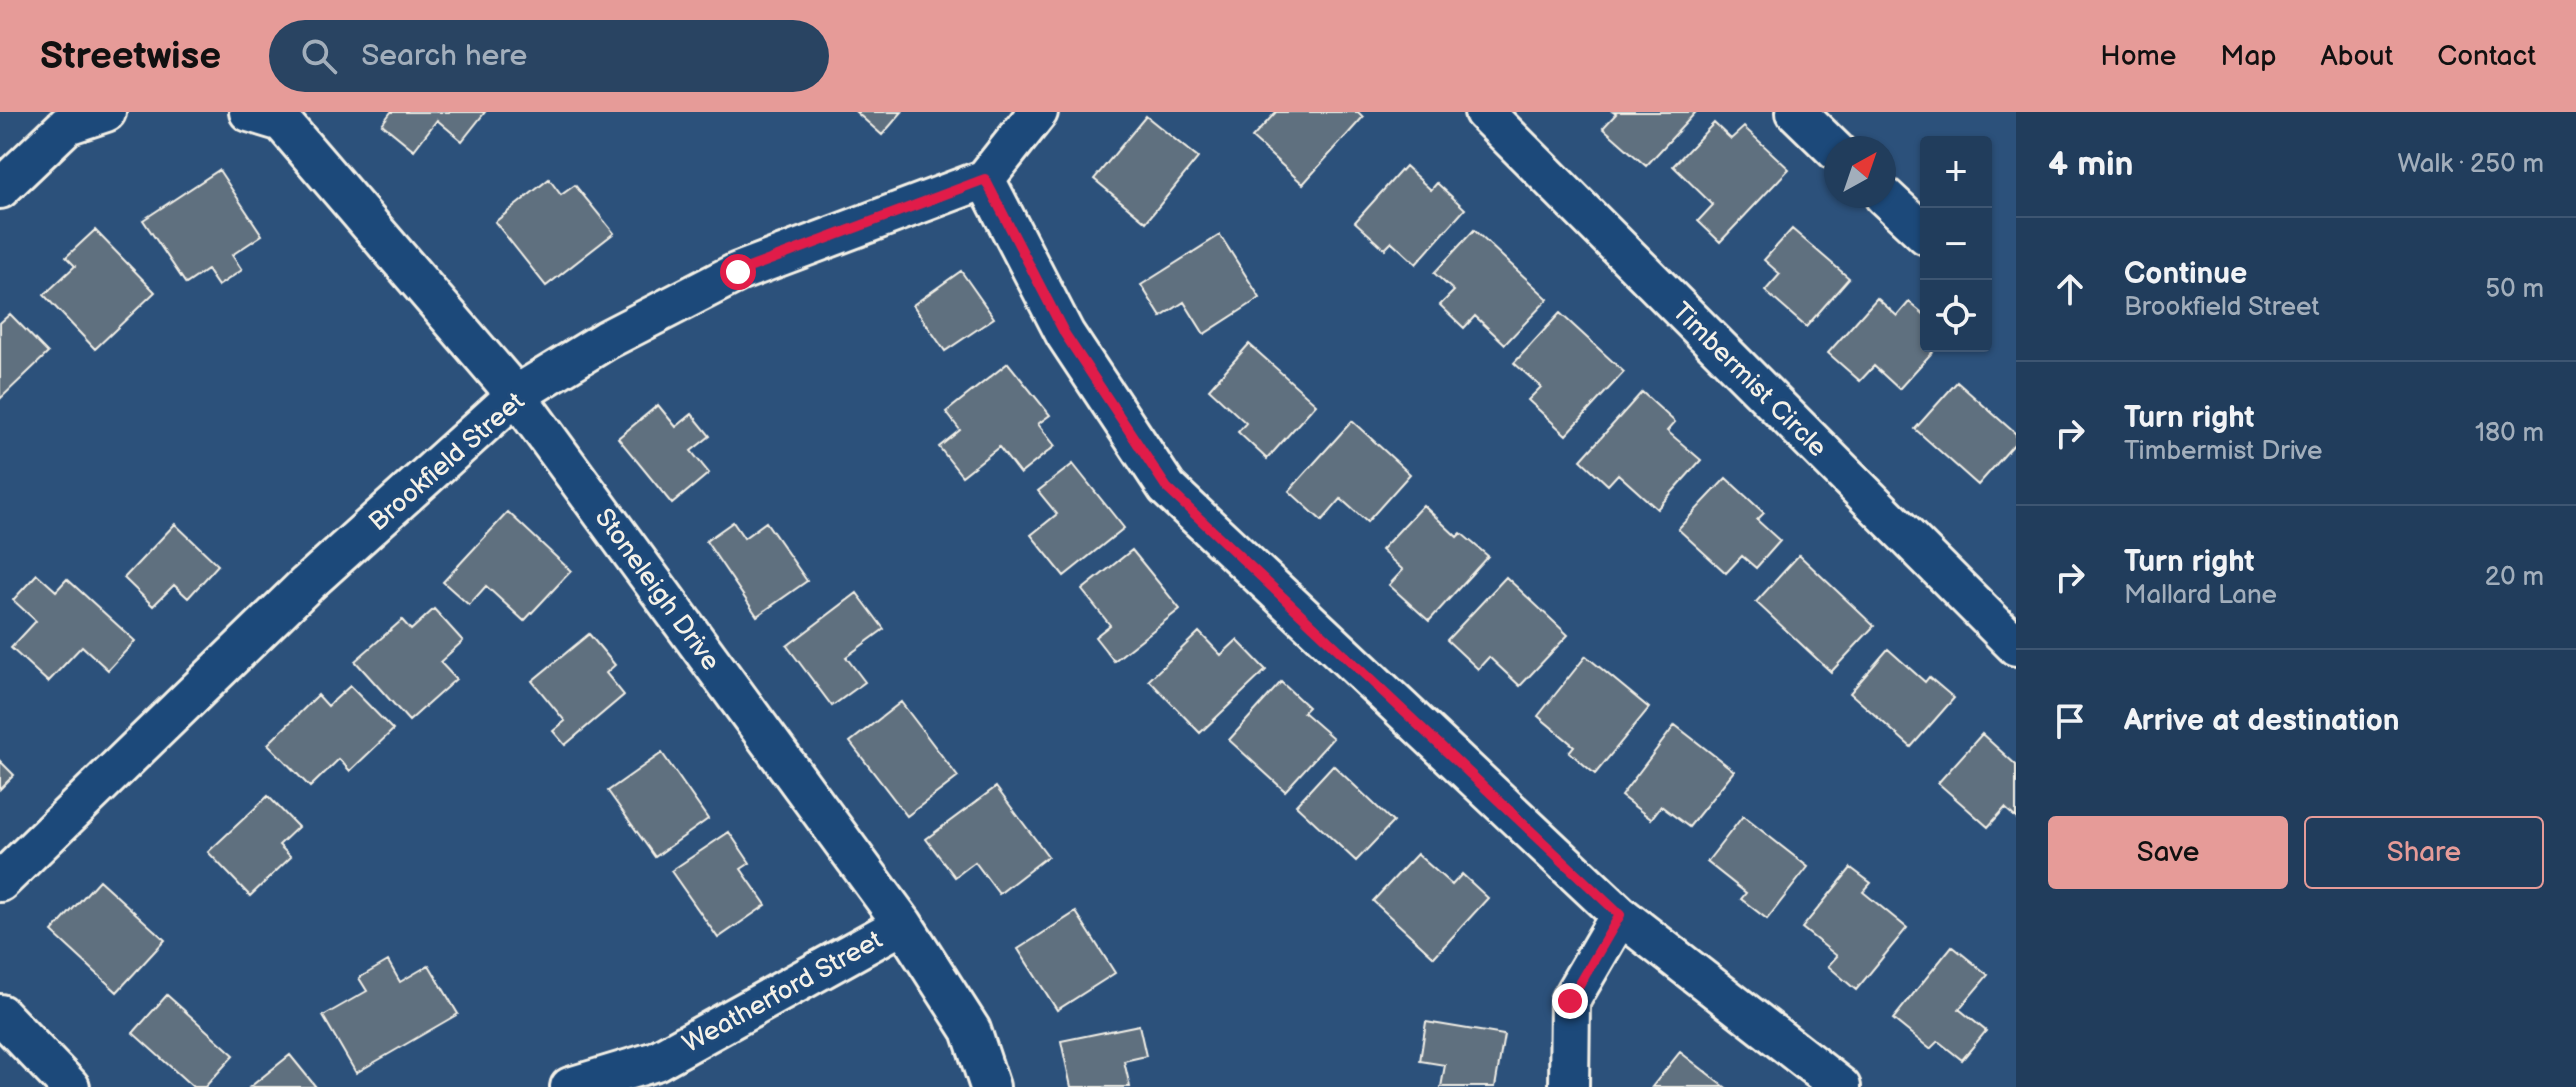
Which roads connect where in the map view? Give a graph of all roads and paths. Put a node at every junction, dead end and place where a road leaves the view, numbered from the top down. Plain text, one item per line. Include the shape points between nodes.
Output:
1 (106, 112) edge
2 (1038, 112) edge
3 (1484, 112) edge
4 (1796, 112) edge
5 (273, 115) edge
6 (1824, 139) edge
7 (985, 179) junction
8 (0, 189) edge
9 (1896, 207) edge
10 (1920, 229) edge
11 (516, 395) junction
12 (2016, 646) edge
13 (0, 882) edge
14 (1620, 915) junction
15 (903, 924) junction
16 (0, 1014) edge
17 (70, 1087) edge
18 (570, 1087) edge
19 (990, 1087) edge
20 (1569, 1087) edge
21 (1841, 1087) edge

1 - 8 street via 67,125
2 - 7 street
3 - 12 street, Timbermist Circle
4 - 6 street
5 - 11 street, Stoneleigh Drive
7 - 11 street, Brookfield Street via 738,272 606,340
7 - 14 street via 1065,334 1167,488
9 - 10 street
11 - 13 street, Brookfield Street via 307,584
11 - 15 street, Stoneleigh Drive
14 - 20 street via 1570,1001
14 - 21 street
15 - 18 street, Weatherford Street via 656,1061
15 - 19 street, Stoneleigh Drive via 971,1030
16 - 17 street

